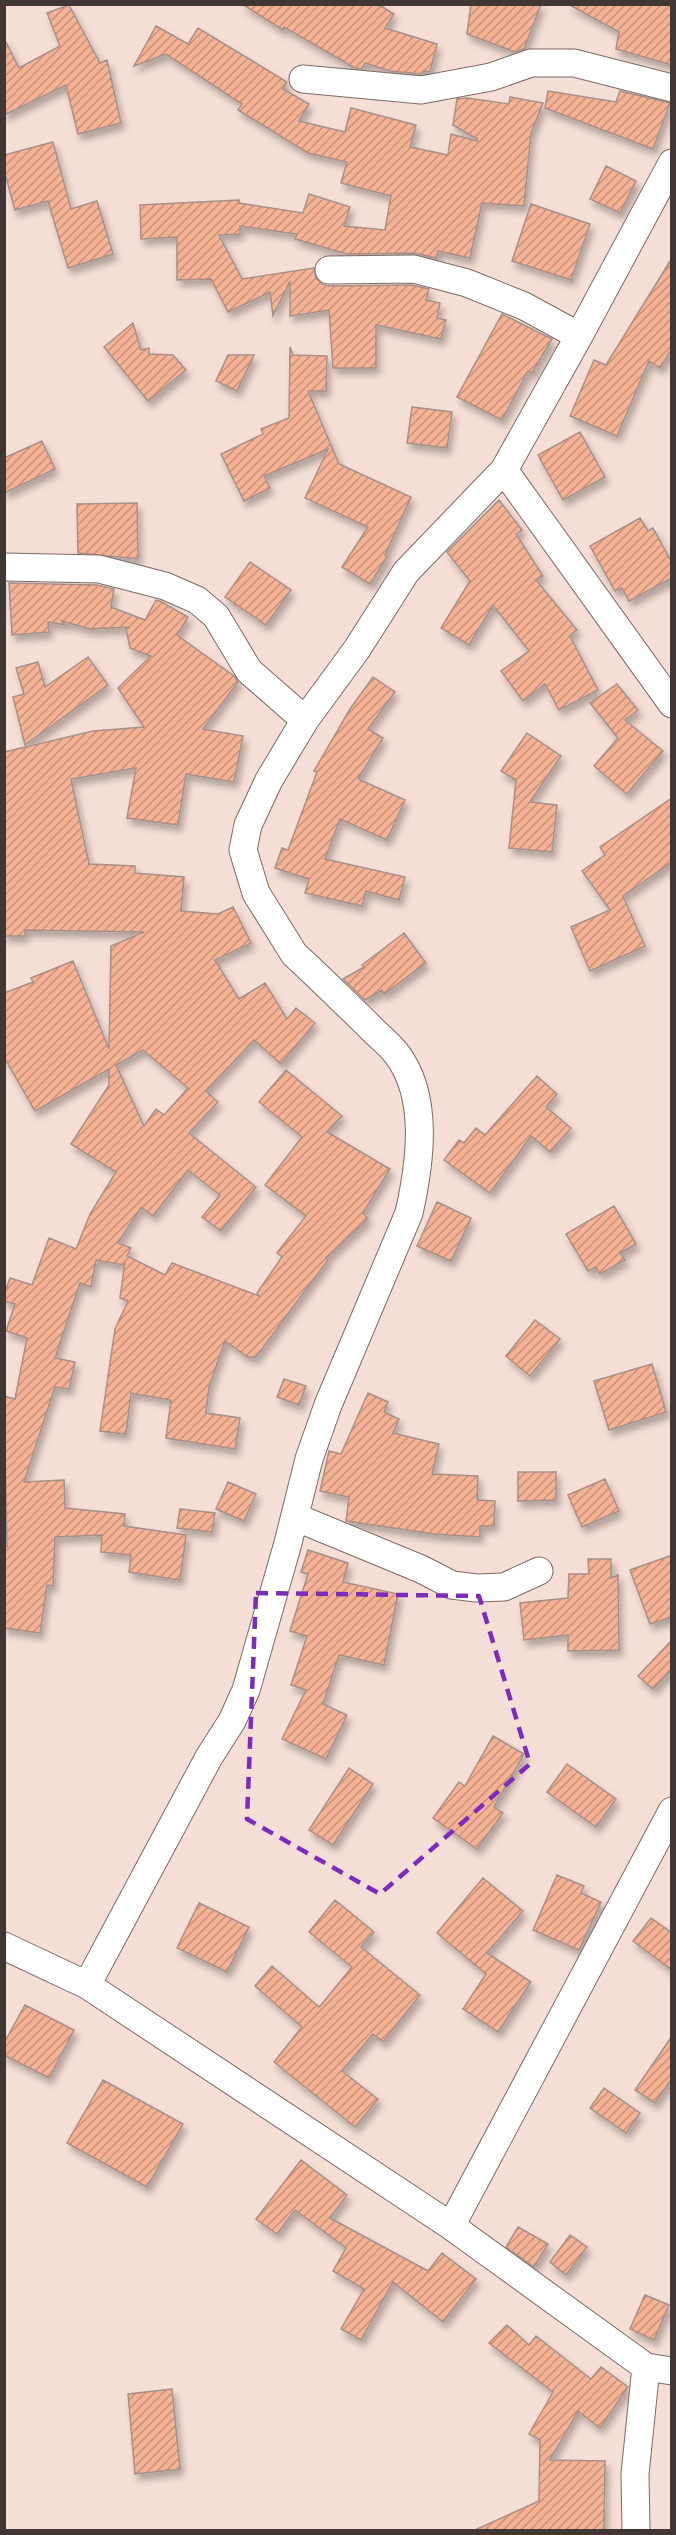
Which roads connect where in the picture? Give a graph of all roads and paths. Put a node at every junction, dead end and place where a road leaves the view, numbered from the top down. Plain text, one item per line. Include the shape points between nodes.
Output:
1 (303, 79) dead end
2 (672, 88) edge
3 (672, 163) edge
4 (329, 270) dead end
5 (579, 336) junction
6 (504, 470) junction
7 (4, 567) edge
8 (672, 704) edge
9 (305, 720) junction
10 (295, 1517) junction
11 (539, 1571) dead end
12 (672, 1811) edge
13 (4, 1946) edge
14 (87, 1985) junction
15 (451, 2226) junction
16 (659, 2369) edge
17 (636, 2530) edge

1 - 2 street via 421,90 491,77 531,63 573,63
3 - 5 street
4 - 5 street via 414,269 457,280 524,306
5 - 6 street
6 - 8 street
6 - 9 street via 406,572
7 - 9 street via 99,569 165,586 197,600 216,616 249,671
9 - 10 street via 269,780 248,825 243,850 249,873 269,917 294,954 397,1054 417,1106 420,1147 410,1213 328,1405 309,1458
10 - 11 street via 452,1585 504,1587
10 - 14 street via 246,1690
12 - 15 street
13 - 14 street
14 - 15 street
15 - 16 street
16 - 17 street via 635,2474

